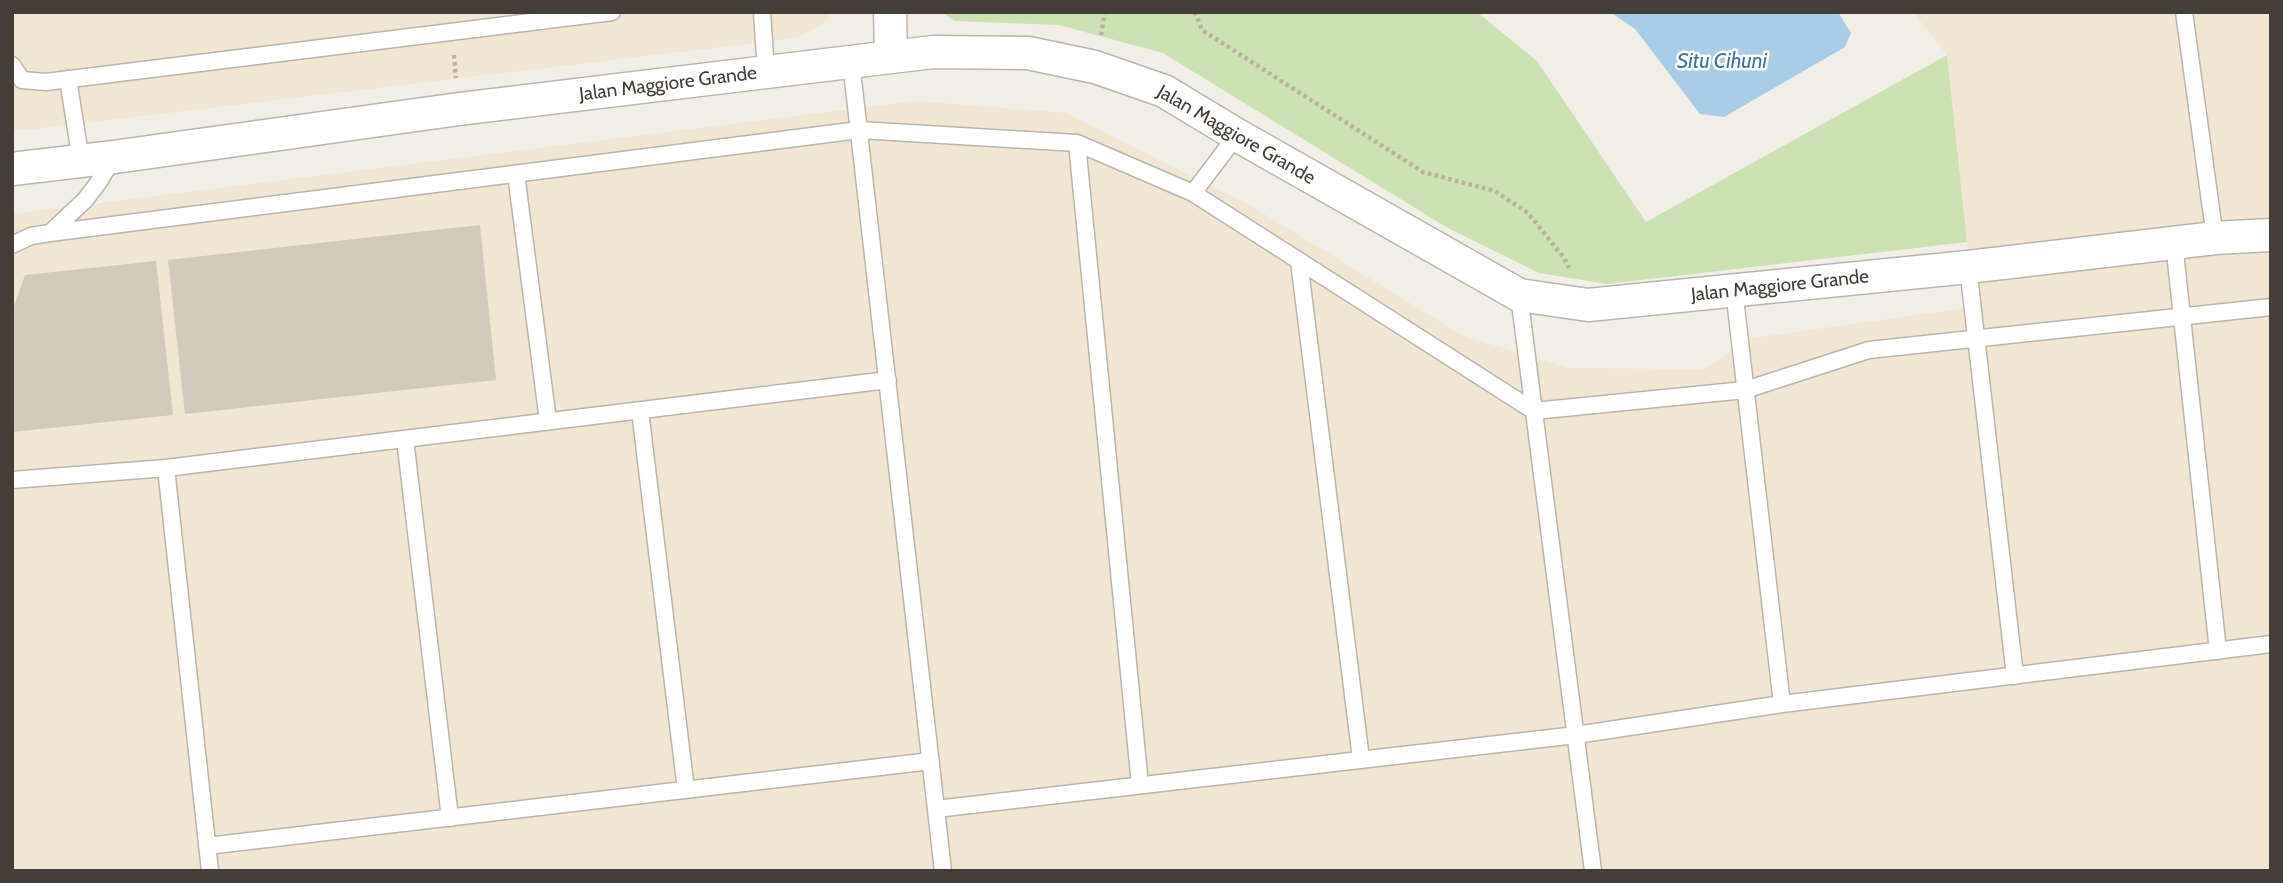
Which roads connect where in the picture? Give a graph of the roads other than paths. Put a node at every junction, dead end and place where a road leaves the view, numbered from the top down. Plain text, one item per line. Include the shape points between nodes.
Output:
1 (612, 12) edge
2 (762, 12) edge
3 (890, 12) edge
4 (2184, 12) edge
5 (891, 57) junction
6 (851, 62) junction
7 (12, 65) edge
8 (766, 72) junction
9 (68, 79) junction
10 (859, 130) junction
11 (1237, 135) junction
12 (1077, 143) junction
13 (114, 157) junction
14 (81, 161) junction
15 (12, 169) edge
16 (516, 174) junction
17 (1194, 193) junction
18 (50, 233) junction
19 (2271, 235) edge
20 (2215, 238) junction
21 (2174, 243) junction
22 (12, 245) edge
23 (1299, 261) junction
24 (1968, 267) junction
25 (1734, 290) junction
26 (1519, 295) junction
27 (2271, 307) edge
28 (2183, 317) junction
29 (1976, 339) junction
30 (888, 380) junction
31 (1745, 390) junction
32 (640, 411) junction
33 (1534, 411) junction
34 (548, 422) junction
35 (405, 439) junction
36 (166, 468) junction
37 (12, 480) edge
38 (2271, 644) edge
39 (2218, 651) junction
40 (2015, 676) junction
41 (1782, 704) junction
42 (1576, 735) junction
43 (1362, 759) junction
44 (931, 761) junction
45 (1140, 785) junction
46 (686, 790) junction
47 (936, 808) junction
48 (450, 818) junction
49 (207, 846) junction
50 (210, 871) edge
51 (943, 871) edge
52 (1593, 871) edge

1 - 9 lane
2 - 8 lane
3 - 5 street
4 - 20 lane
5 - 6 street, Jalan Maggiore Grande
5 - 11 street, Jalan Maggiore Grande via 933,51 1028,53 1095,67 1164,91
6 - 8 street, Jalan Maggiore Grande
6 - 10 lane
7 - 9 lane via 22,80
8 - 13 street, Jalan Maggiore Grande
9 - 14 lane
10 - 12 lane
10 - 16 lane
10 - 30 lane
11 - 17 lane
11 - 26 street, Jalan Maggiore Grande
12 - 17 lane
12 - 45 lane
13 - 14 street, Jalan Maggiore Grande
13 - 18 lane via 85,200
14 - 15 street, Jalan Maggiore Grande
16 - 18 lane
16 - 34 lane
17 - 23 lane
18 - 22 lane
19 - 20 street, Jalan Maggiore Grande
20 - 21 street, Jalan Maggiore Grande
21 - 24 street, Jalan Maggiore Grande
21 - 28 lane
23 - 33 lane
23 - 43 lane
24 - 25 street, Jalan Maggiore Grande
24 - 29 lane
25 - 26 street, Jalan Maggiore Grande via 1588,304
25 - 31 lane
26 - 33 lane
27 - 28 lane
28 - 29 lane
28 - 39 lane
29 - 31 lane via 1869,350
29 - 40 lane
30 - 32 lane
30 - 44 lane
31 - 33 lane
31 - 41 lane
32 - 34 lane
32 - 46 lane
33 - 42 lane
34 - 35 lane
35 - 36 lane
35 - 48 lane
36 - 37 lane
36 - 49 lane
38 - 39 lane
39 - 40 lane
40 - 41 lane
41 - 42 lane
42 - 43 lane
42 - 52 lane
43 - 45 lane
44 - 46 lane
44 - 47 lane
45 - 47 lane
46 - 48 lane
47 - 51 lane
48 - 49 lane
49 - 50 lane

